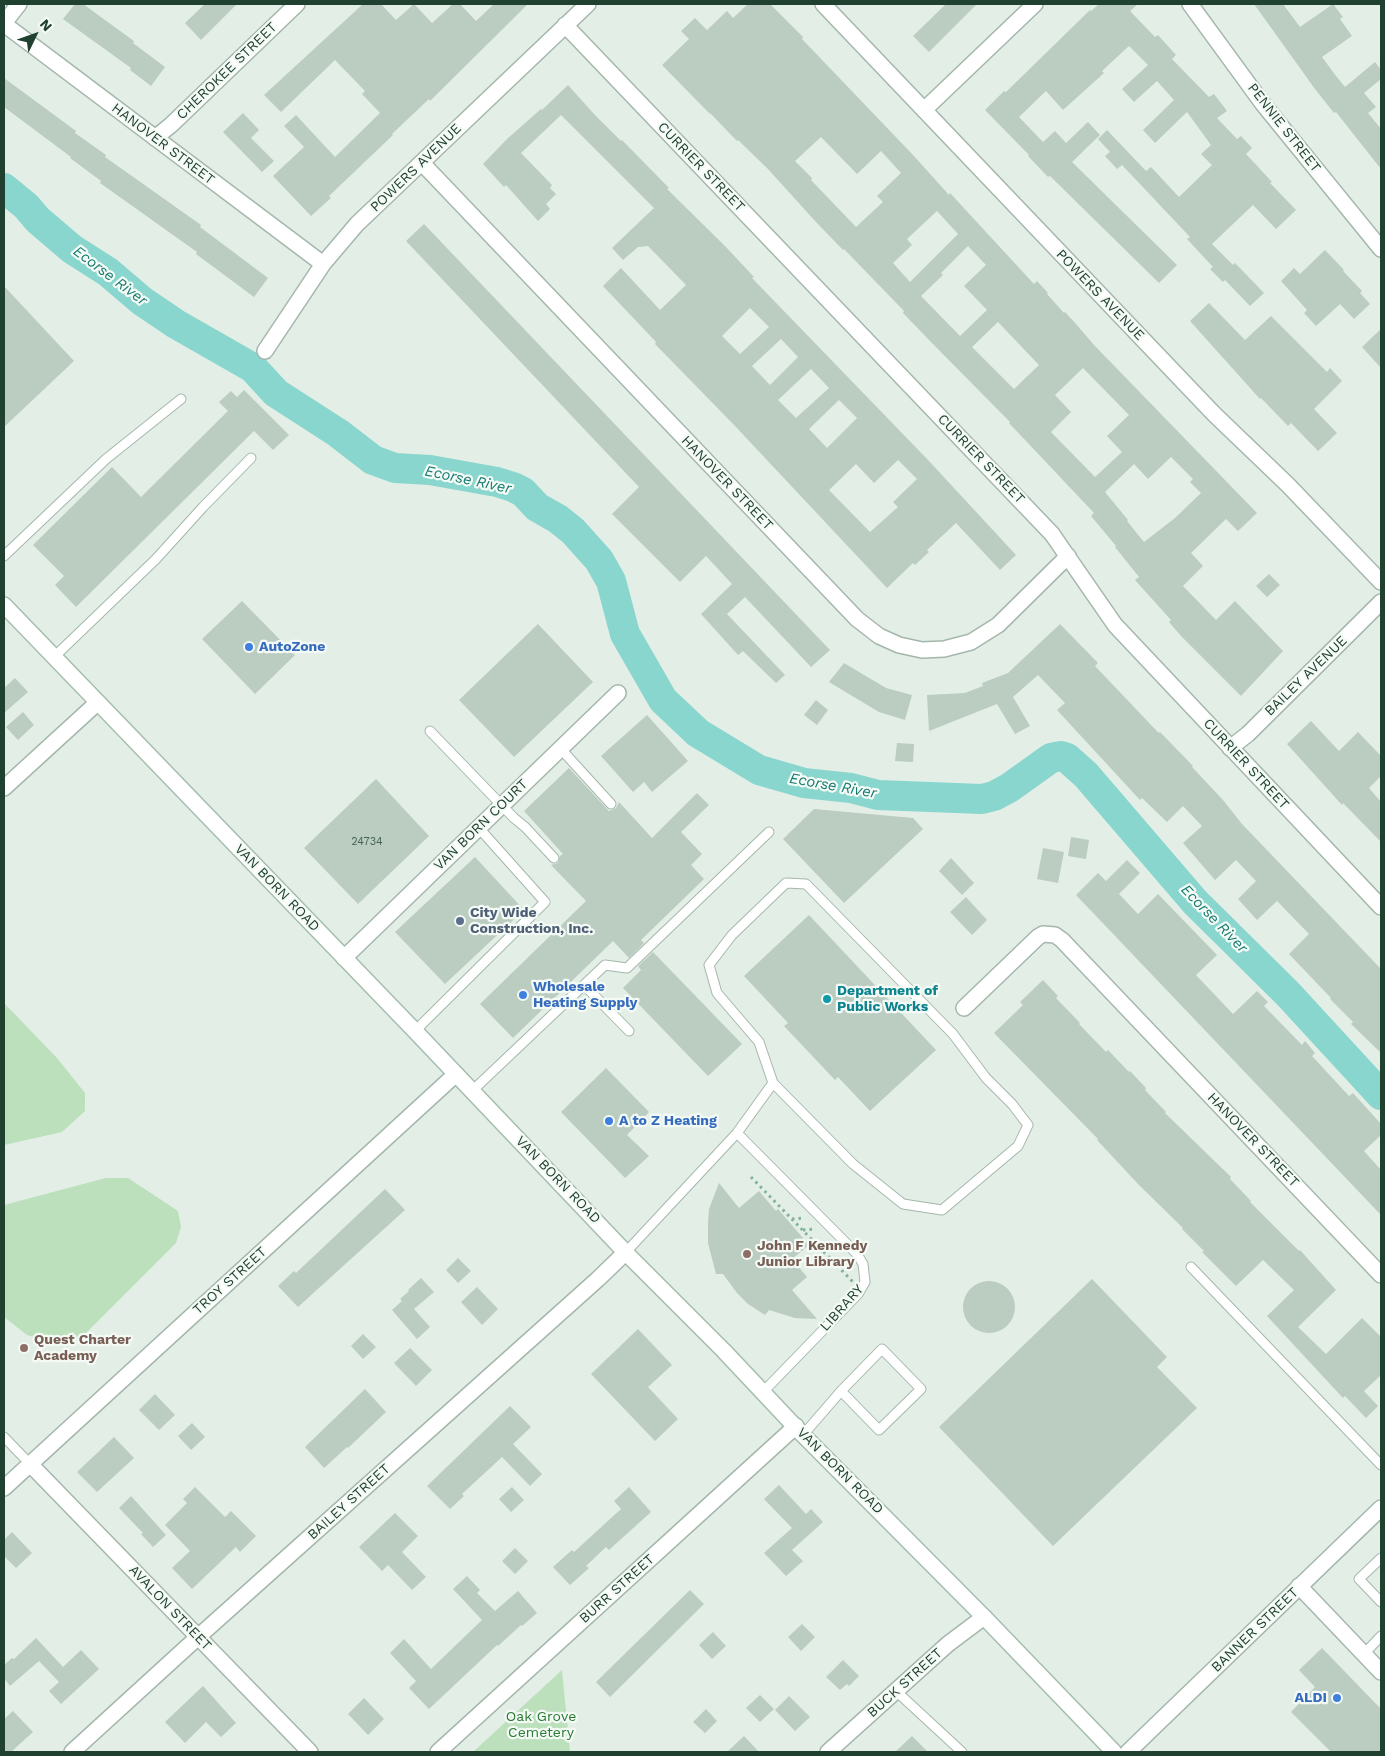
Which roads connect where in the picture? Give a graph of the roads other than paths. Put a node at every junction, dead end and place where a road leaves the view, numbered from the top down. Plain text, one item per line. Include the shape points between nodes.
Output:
1 (19, 4) edge
2 (297, 4) edge
3 (588, 4) edge
4 (822, 4) edge
5 (1035, 4) edge
6 (1190, 4) edge
7 (4, 23) edge
8 (566, 25) junction
9 (924, 110) junction
10 (155, 138) junction
11 (422, 163) junction
12 (1381, 249) edge
13 (323, 264) junction
14 (265, 351) dead end
15 (181, 399) dead end
16 (251, 458) dead end
17 (4, 556) edge
18 (1068, 556) junction
19 (1381, 582) edge
20 (1381, 602) edge
21 (4, 605) edge
22 (54, 658) junction
23 (618, 692) dead end
24 (97, 702) junction
25 (430, 731) dead end
26 (560, 748) junction
27 (1230, 748) junction
28 (4, 788) edge
29 (612, 804) dead end
30 (502, 805) junction
31 (478, 827) junction
32 (769, 832) dead end
33 (554, 858) dead end
34 (1381, 907) edge
35 (344, 958) junction
36 (584, 985) junction
37 (964, 1008) dead end
38 (415, 1031) junction
39 (629, 1031) dead end
40 (456, 1074) junction
41 (773, 1083) junction
42 (472, 1091) junction
43 (738, 1132) junction
44 (626, 1252) junction
45 (1191, 1267) dead end
46 (1381, 1275) edge
47 (841, 1391) junction
48 (762, 1392) junction
49 (799, 1431) junction
50 (4, 1437) edge
51 (30, 1464) junction
52 (1381, 1465) edge
53 (4, 1488) edge
54 (1381, 1508) edge
55 (1381, 1558) edge
56 (1299, 1586) junction
57 (1381, 1602) edge
58 (984, 1617) junction
59 (1381, 1636) edge
60 (198, 1637) junction
61 (1364, 1654) junction
62 (1381, 1672) edge
63 (896, 1691) junction
64 (1109, 1750) edge
65 (72, 1752) edge
66 (310, 1752) edge
67 (438, 1752) edge
68 (828, 1752) edge
69 (962, 1752) edge
70 (1128, 1752) edge

1 - 7 street
2 - 10 street, CHEROKEE STREET
3 - 8 street, POWERS AVENUE
4 - 9 street, POWERS AVENUE
5 - 9 street
6 - 12 street, PENNIE STREET via 1263,104
7 - 10 street, HANOVER STREET
8 - 11 street, POWERS AVENUE
8 - 18 street, CURRIER STREET via 1012,491
9 - 19 street, POWERS AVENUE via 1214,414
10 - 13 street, HANOVER STREET
11 - 13 street, POWERS AVENUE via 357,224
11 - 18 street, HANOVER STREET via 857,620 879,636 922,650 944,649 971,642 998,625
13 - 14 street, POWERS AVENUE
15 - 17 lane via 106,459
16 - 22 lane via 156,559
18 - 27 street, CURRIER STREET via 1115,625
20 - 27 street, BAILEY AVENUE
21 - 22 street, VAN BORN ROAD
22 - 24 street, VAN BORN ROAD
23 - 26 street, VAN BORN COURT
24 - 28 street
24 - 35 street, VAN BORN ROAD
25 - 30 lane
26 - 29 lane
26 - 30 street, VAN BORN COURT
27 - 34 street, CURRIER STREET
30 - 31 street, VAN BORN COURT
30 - 33 lane
31 - 35 street, VAN BORN COURT
31 - 38 lane via 545,902
32 - 36 lane via 627,968 605,965
35 - 38 street, VAN BORN ROAD
36 - 39 lane
36 - 42 lane
37 - 46 street, HANOVER STREET via 1033,941 1043,934 1055,935
38 - 40 street, VAN BORN ROAD
40 - 42 street, VAN BORN ROAD
40 - 51 street, TROY STREET
41 - 41 lane via 759,1042 717,993 709,965 732,935 786,882 806,884 953,1034 986,1078 1028,1125 1018,1146 942,1210 904,1204 853,1164
41 - 43 lane
42 - 44 street, VAN BORN ROAD
43 - 44 lane
43 - 48 lane, LIBRARY via 857,1254 863,1264 865,1282 858,1294
44 - 48 street, VAN BORN ROAD
44 - 60 street, BAILEY STREET
45 - 52 lane
47 - 47 lane via 882,1349 921,1389 879,1430
47 - 49 lane
48 - 49 street, VAN BORN ROAD
49 - 58 street, VAN BORN ROAD
49 - 67 street, BURR STREET
50 - 51 lane
51 - 53 street, TROY STREET
51 - 60 street, AVALON STREET
54 - 56 street, BANNER STREET
55 - 57 lane via 1359,1579
56 - 61 street
56 - 70 street, BANNER STREET
58 - 63 street, BUCK STREET via 948,1644
58 - 64 street, VAN BORN ROAD
59 - 61 lane
60 - 65 street, BAILEY STREET
60 - 66 street, AVALON STREET
61 - 62 street
63 - 68 street, BUCK STREET
63 - 69 lane

